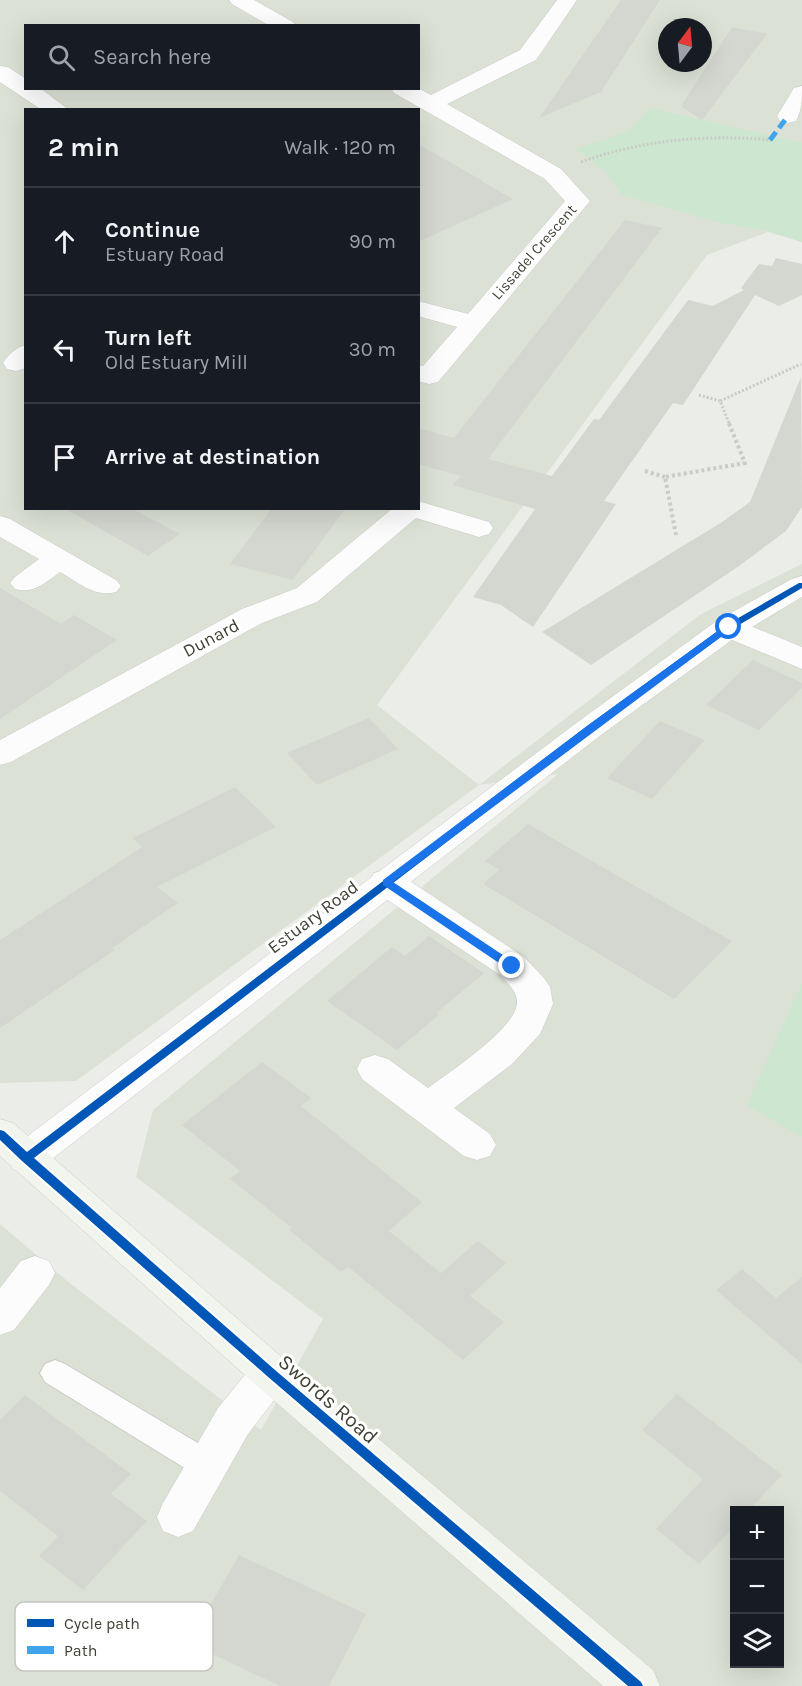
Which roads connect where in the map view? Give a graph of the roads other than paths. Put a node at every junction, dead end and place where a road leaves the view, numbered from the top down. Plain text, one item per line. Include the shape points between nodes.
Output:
1 (240, 0) edge
2 (567, 0) edge
3 (282, 24) edge
4 (0, 72) edge
5 (24, 89) edge
6 (26, 90) joint
7 (406, 90) edge
8 (802, 93) edge
9 (0, 101) edge
10 (431, 104) junction
11 (55, 108) edge
12 (788, 116) dead end
13 (420, 309) edge
14 (472, 323) junction
15 (420, 374) edge
16 (410, 510) edge
17 (419, 510) edge
18 (0, 525) edge
19 (479, 528) dead end
20 (60, 558) junction
21 (25, 583) dead end
22 (802, 585) edge
23 (106, 586) dead end
24 (729, 627) junction
25 (802, 659) edge
26 (0, 754) edge
27 (386, 882) junction
28 (375, 1069) dead end
29 (429, 1108) junction
30 (477, 1145) dead end
31 (13, 1146) edge
32 (35, 1273) dead end
33 (0, 1318) edge
34 (55, 1373) dead end
35 (271, 1373) junction
36 (207, 1465) junction
37 (178, 1517) dead end
38 (637, 1686) edge

1 - 3 street
2 - 10 street via 528,55
4 - 5 street
6 - 9 street
6 - 11 street
7 - 10 street, Lissadel Crescent
8 - 12 street
10 - 14 street, Lissadel Crescent via 554,174 578,201
13 - 14 street
14 - 15 street, Lissadel Crescent via 429,376
16 - 26 street, Dunard via 307,595 244,620
17 - 19 street, Dunard
18 - 20 street
20 - 21 street
20 - 23 street
22 - 24 street, Estuary Road
24 - 25 street
24 - 27 street, Estuary Road
27 - 29 street via 512,966 532,987 536,1004 527,1024 499,1054
27 - 31 street, Estuary Road
28 - 29 street
29 - 30 street
31 - 35 main road, Swords Road
32 - 33 street
34 - 36 lane
35 - 36 street via 233,1421
35 - 38 main road, Swords Road
36 - 37 street

